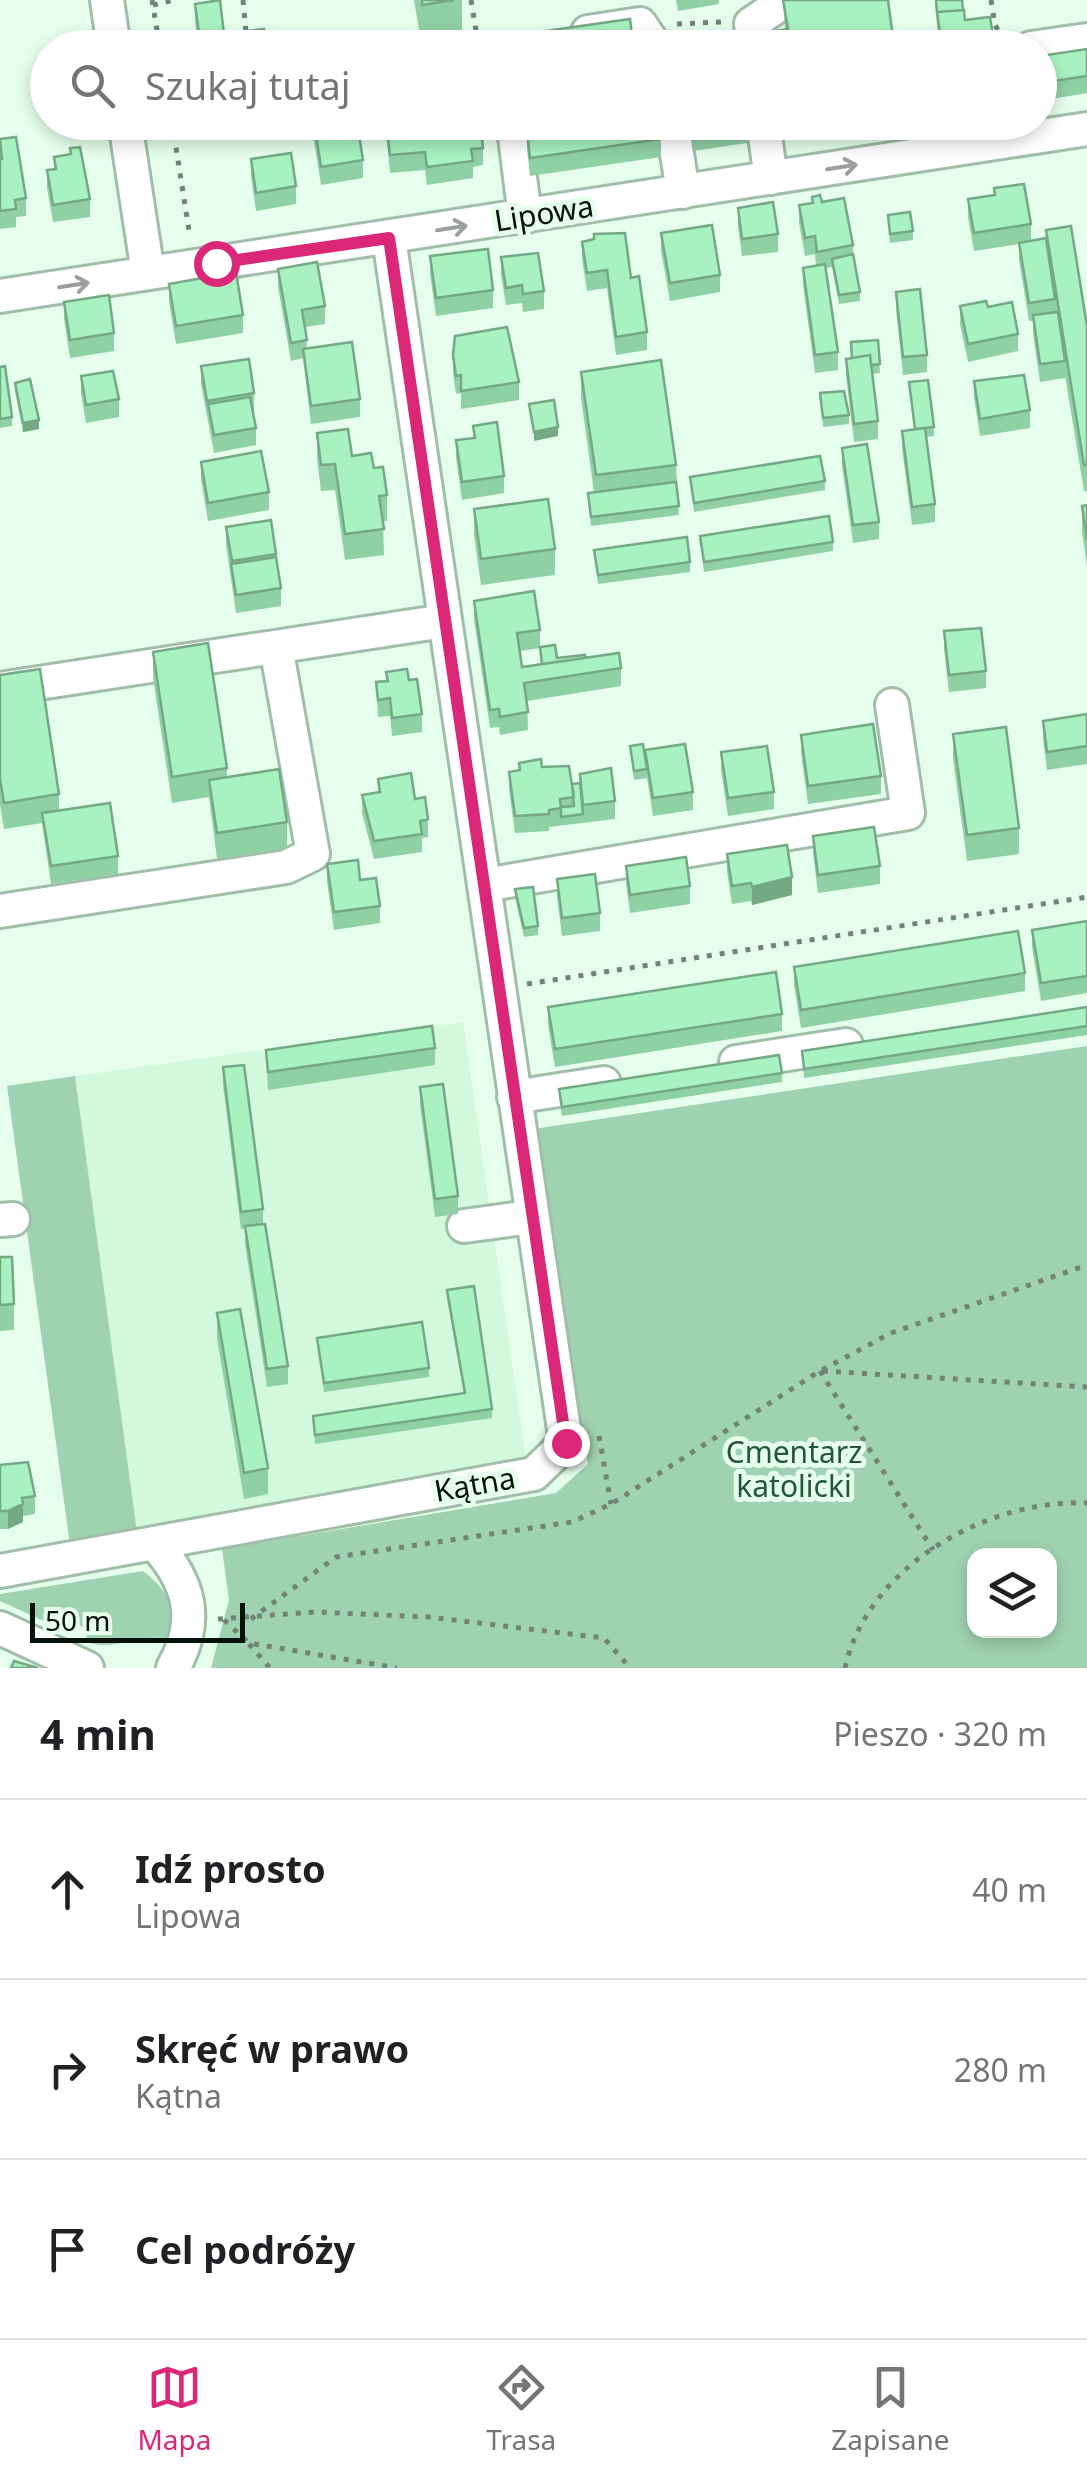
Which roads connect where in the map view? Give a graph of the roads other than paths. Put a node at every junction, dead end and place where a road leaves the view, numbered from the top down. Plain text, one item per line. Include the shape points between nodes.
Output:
1 (107, 0) edge
2 (786, 0) edge
3 (111, 30) edge
4 (747, 30) edge
5 (1087, 40) edge
6 (1057, 44) edge
7 (1087, 129) edge
8 (1057, 131) edge
9 (127, 140) edge
10 (515, 140) edge
11 (675, 140) edge
12 (766, 140) edge
13 (927, 140) edge
14 (771, 178) junction
15 (683, 192) junction
16 (525, 217) junction
17 (389, 238) junction
18 (148, 273) junction
19 (0, 296) edge
20 (444, 621) junction
21 (276, 647) junction
22 (0, 689) edge
23 (892, 705) dead end
24 (485, 884) junction
25 (0, 911) edge
26 (871, 1041) edge
27 (714, 1066) edge
28 (636, 1078) edge
29 (514, 1096) junction
30 (530, 1217) junction
31 (464, 1226) dead end
32 (154, 1544) junction
33 (0, 1571) edge
34 (0, 1628) edge
35 (87, 1668) edge
36 (173, 1668) edge

1 - 3 street
2 - 4 street
5 - 6 street
7 - 8 street, Lipowa
9 - 18 street
10 - 16 street
11 - 15 street
12 - 14 street
14 -> 13 street, Lipowa
14 - 15 street, Lipowa
15 - 16 street, Lipowa
17 -> 16 street, Lipowa
17 - 18 street, Lipowa
17 - 20 street, Kątna
19 -> 18 street, Lipowa
20 - 21 street
20 - 24 street, Kątna
21 - 22 street
21 - 25 street via 314,854 286,867
23 - 24 street via 908,813
24 - 29 street, Kątna
26 - 27 street
28 - 29 street
29 - 30 street, Kątna
30 - 31 street
30 - 32 street, Kątna via 566,1443 550,1462 534,1474
32 - 33 street, Kątna
32 - 36 street via 188,1593 191,1616
34 - 35 street

